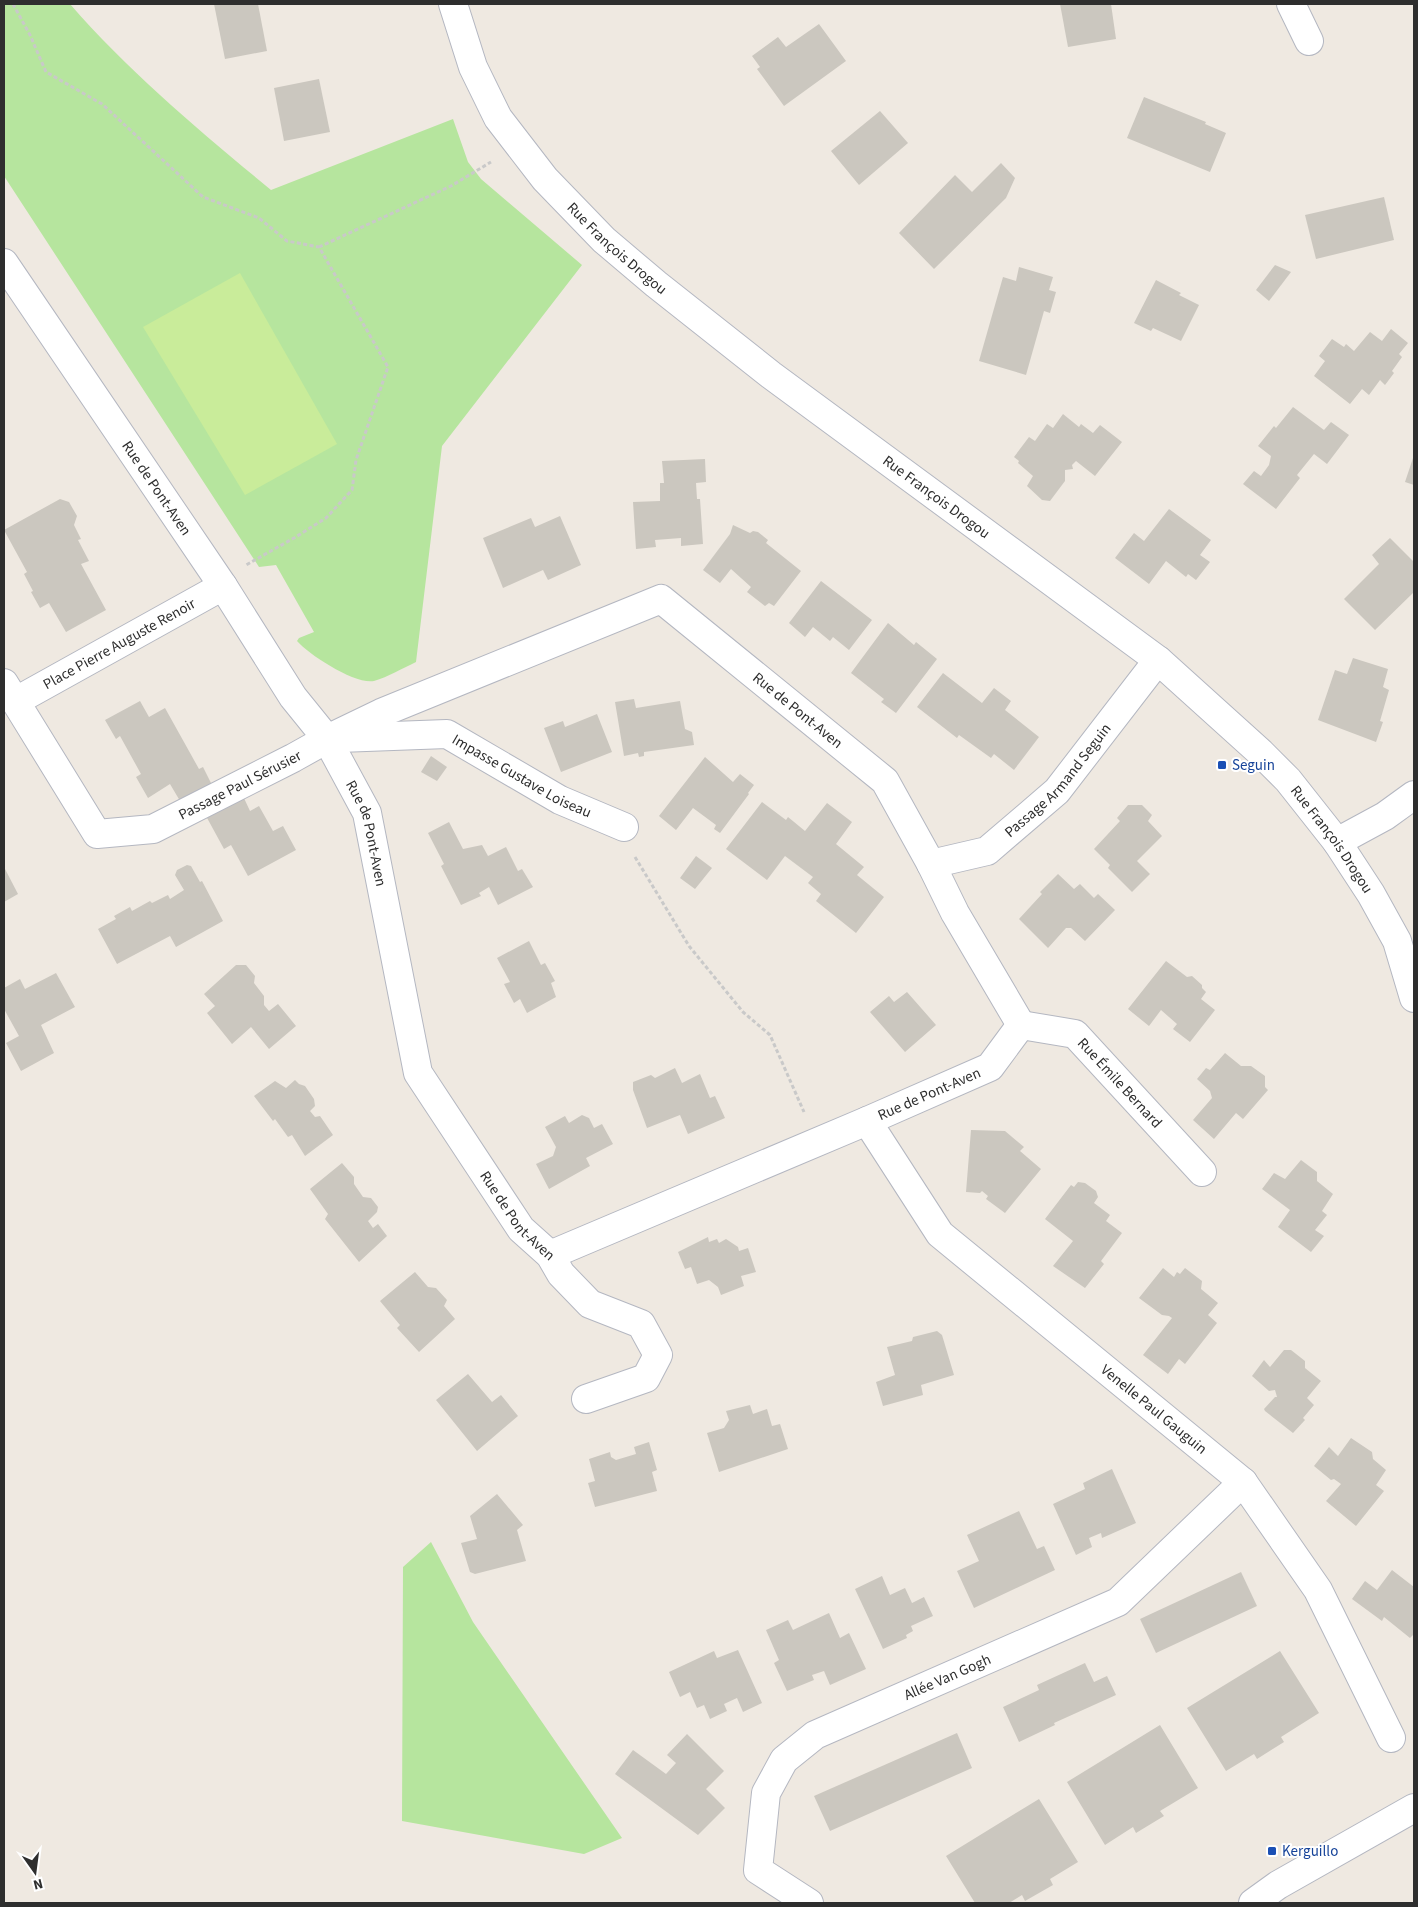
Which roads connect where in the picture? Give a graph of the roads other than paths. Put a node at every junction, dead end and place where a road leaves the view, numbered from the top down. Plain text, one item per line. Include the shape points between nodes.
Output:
1 (453, 4) edge
2 (1291, 4) edge
3 (1309, 41) dead end
4 (4, 263) edge
5 (221, 583) junction
6 (1158, 660) junction
7 (10, 692) edge
8 (327, 739) junction
9 (1414, 795) edge
10 (620, 825) road end
11 (154, 829) joint
12 (1337, 842) junction
13 (932, 864) junction
14 (1414, 998) edge
15 (1021, 1025) junction
16 (867, 1121) junction
17 (1202, 1172) dead end
18 (550, 1255) junction
19 (586, 1398) dead end
20 (1243, 1482) junction
21 (1391, 1738) dead end
22 (1414, 1808) edge
23 (809, 1903) edge
24 (1253, 1903) edge

1 - 6 street, Rue François Drogou via 478,75 498,118 545,179 604,240 771,375
2 - 3 street
4 - 5 street, Rue de Pont-Aven
5 - 7 street, Place Pierre Auguste Renoir
5 - 8 street, Rue de Pont-Aven via 293,697
6 - 12 street, Rue François Drogou via 1261,752 1288,780
6 - 13 street, Passage Armand Seguin via 1057,791 987,851
7 - 11 street, Place Pierre Auguste Renoir via 97,834
8 - 10 street, Impasse Gustave Loiseau via 447,734 560,800
8 - 11 street, Passage Paul Sérusier
8 - 13 street, Rue de Pont-Aven via 661,599 884,781
8 - 18 street, Rue de Pont-Aven via 367,813 418,1072 521,1229
9 - 12 street via 1385,816
12 - 14 street, Rue François Drogou via 1397,942
13 - 15 street, Rue de Pont-Aven via 955,913
15 - 16 street, Rue de Pont-Aven via 990,1067
15 - 17 street, Rue Émile Bernard via 1075,1034
16 - 18 street, Rue de Pont-Aven
16 - 20 street, Venelle Paul Gauguin via 940,1234
18 - 19 street via 561,1274 590,1304 641,1324 658,1355 646,1378
20 - 21 street, Venelle Paul Gauguin via 1318,1590
20 - 23 street, Allée Van Gogh via 1118,1602 815,1735 784,1760 766,1793 758,1870
22 - 24 street via 1278,1885

